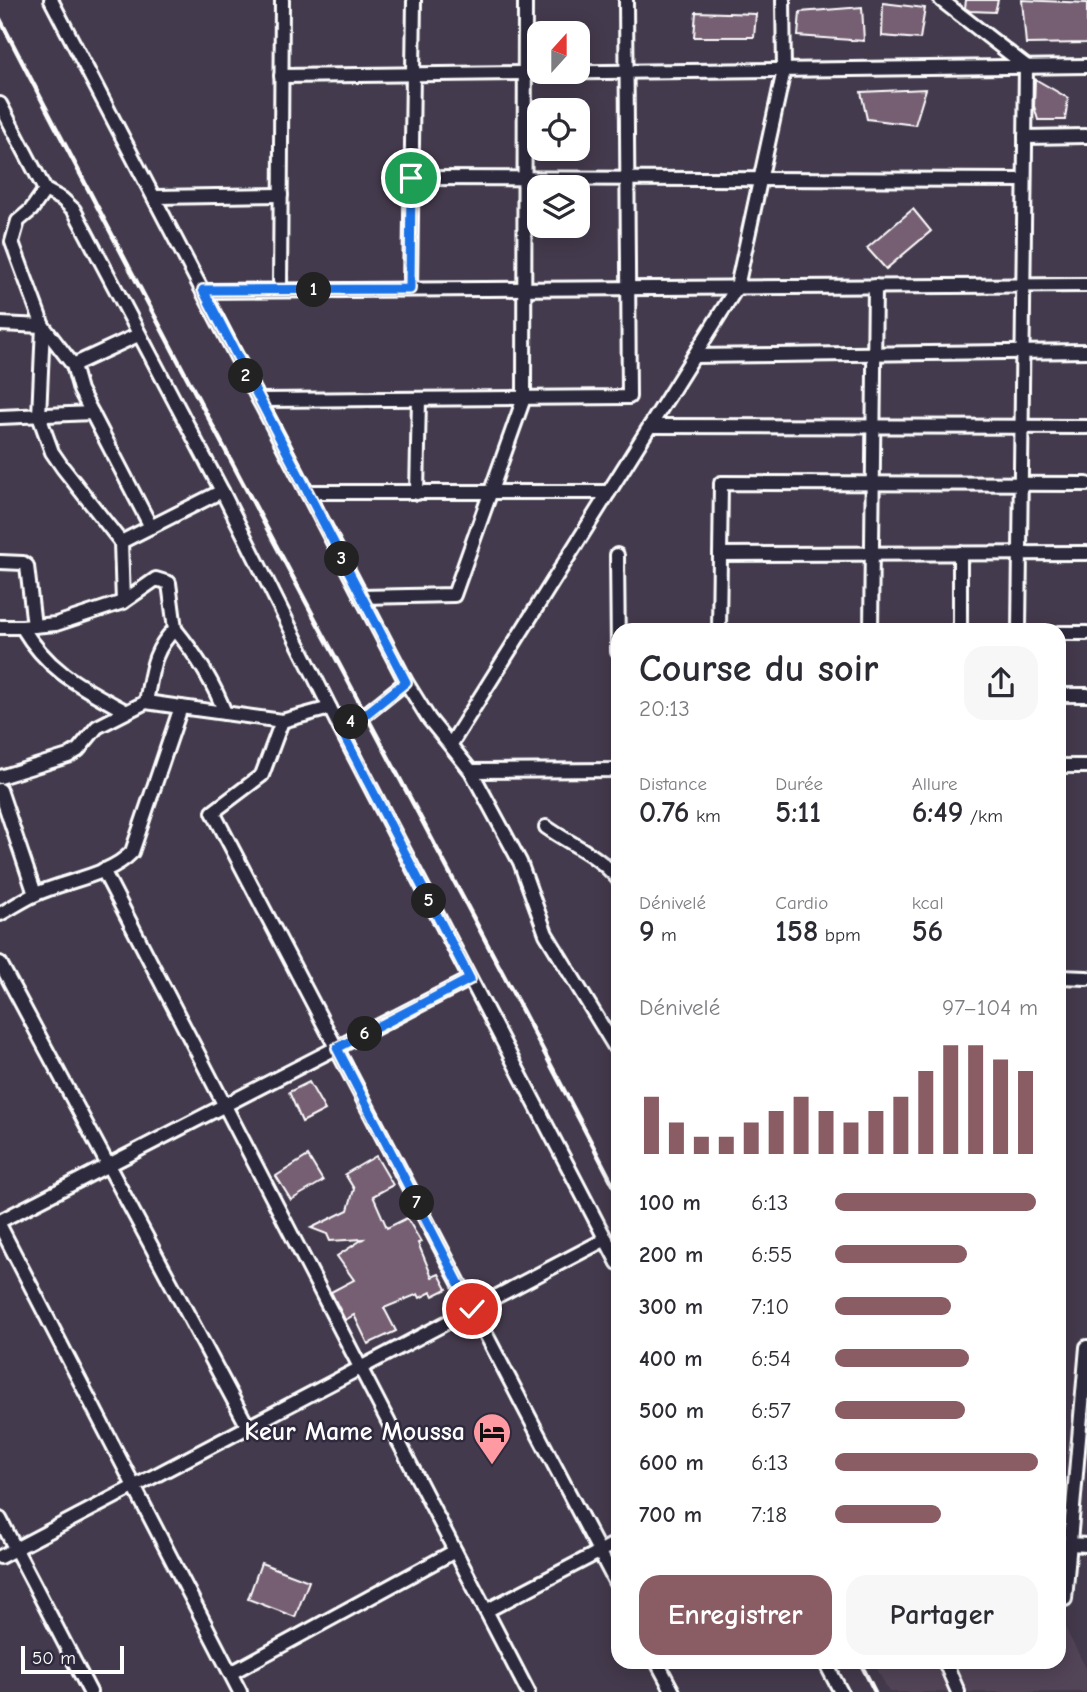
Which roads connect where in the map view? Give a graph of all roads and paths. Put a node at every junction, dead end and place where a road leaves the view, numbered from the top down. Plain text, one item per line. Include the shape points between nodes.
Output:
1 (51, 0) edge
2 (282, 0) edge
3 (414, 0) edge
4 (525, 0) edge
5 (626, 0) edge
6 (783, 0) edge
7 (941, 0) edge
8 (1087, 65) edge
9 (1026, 66) junction
10 (784, 70) junction
11 (626, 72) junction
12 (525, 73) junction
13 (413, 75) junction
14 (281, 76) junction
15 (0, 104) edge
16 (1087, 136) edge
17 (1025, 137) junction
18 (411, 178) junction
19 (525, 179) junction
20 (627, 179) junction
21 (760, 180) junction
22 (1024, 180) junction
23 (45, 190) junction
24 (281, 195) junction
25 (155, 197) junction
26 (1023, 285) junction
27 (1087, 285) edge
28 (875, 286) junction
29 (737, 287) junction
30 (524, 288) junction
31 (628, 288) junction
32 (410, 289) junction
33 (203, 290) junction
34 (280, 290) junction
35 (0, 324) edge
36 (43, 326) junction
37 (138, 335) junction
38 (1087, 351) edge
39 (1023, 352) junction
40 (874, 354) junction
41 (694, 356) junction
42 (73, 365) junction
43 (419, 398) junction
44 (524, 398) junction
45 (259, 400) junction
46 (92, 413) junction
47 (39, 416) junction
48 (0, 417) edge
49 (650, 426) junction
50 (873, 426) junction
51 (1022, 427) junction
52 (1087, 427) edge
53 (872, 484) junction
54 (1021, 484) junction
55 (1087, 484) edge
56 (222, 491) junction
57 (307, 492) junction
58 (609, 492) junction
59 (417, 493) junction
60 (490, 494) junction
61 (151, 527) junction
62 (121, 542) junction
63 (960, 553) junction
64 (1020, 553) junction
65 (1087, 553) edge
66 (720, 554) junction
67 (872, 554) junction
68 (617, 555) dead end
69 (0, 562) edge
70 (362, 597) junction
71 (124, 602) junction
72 (618, 623) edge
73 (719, 623) edge
74 (871, 623) edge
75 (960, 623) edge
76 (1019, 623) edge
77 (28, 626) junction
78 (0, 627) edge
79 (175, 629) junction
80 (1066, 633) edge
81 (1087, 633) edge
82 (406, 682) junction
83 (1066, 695) edge
84 (1087, 695) edge
85 (146, 702) junction
86 (181, 707) junction
87 (330, 708) junction
88 (125, 711) junction
89 (225, 713) junction
90 (282, 721) junction
91 (340, 728) junction
92 (451, 744) junction
93 (1087, 765) edge
94 (1066, 766) edge
95 (611, 770) edge
96 (471, 771) junction
97 (0, 777) edge
98 (0, 790) edge
99 (546, 827) dead end
100 (103, 870) junction
101 (611, 871) edge
102 (35, 894) junction
103 (0, 914) edge
104 (0, 963) edge
105 (1066, 977) edge
106 (1087, 978) edge
107 (470, 979) junction
108 (611, 1041) edge
109 (337, 1048) junction
110 (225, 1106) junction
111 (108, 1165) junction
112 (0, 1223) edge
113 (606, 1239) junction
114 (611, 1249) edge
115 (472, 1309) junction
116 (1087, 1347) edge
117 (360, 1368) junction
118 (248, 1427) junction
119 (1083, 1442) edge
120 (134, 1486) junction
121 (0, 1519) edge
122 (1070, 1544) junction
123 (1087, 1545) edge
124 (611, 1546) edge
125 (15, 1549) junction
126 (455, 1551) junction
127 (599, 1552) junction
128 (0, 1557) edge
129 (611, 1574) edge
130 (1066, 1588) edge
131 (486, 1611) junction
132 (661, 1669) edge
133 (829, 1669) edge
134 (948, 1669) edge
135 (231, 1673) junction
136 (90, 1692) edge
137 (240, 1692) edge
138 (528, 1692) edge
139 (673, 1692) edge
140 (841, 1692) edge
141 (958, 1692) edge

1 - 25 street
2 - 14 street
3 - 13 street
4 - 12 street
5 - 11 street
6 - 10 street
7 - 9 street
8 - 9 street
9 - 10 street
9 - 17 street
10 - 11 street
10 - 21 street
11 - 12 street
11 - 20 street
12 - 13 street
12 - 19 street
13 - 14 street
13 - 18 street
14 - 24 street
15 - 23 street
16 - 17 street
17 - 22 street
18 - 19 street
18 - 32 street
19 - 20 street
19 - 30 street
20 - 21 street
20 - 31 street
21 - 22 street
21 - 29 street
22 - 26 street
23 - 36 street via 19,221 12,242
23 - 37 street via 74,210
24 - 25 street
24 - 34 street
25 - 33 street
26 - 27 street
26 - 28 street
26 - 39 street
28 - 29 street
28 - 40 street
29 - 31 street
29 - 41 street
30 - 31 street
30 - 32 street
30 - 44 street
31 - 44 street via 629,397
32 - 34 street
33 - 34 street
33 - 45 street
35 - 36 street
36 - 42 street
36 - 47 street
37 - 42 street
37 - 56 street
38 - 39 street
39 - 40 street
39 - 51 street
40 - 41 street
40 - 50 street
41 - 49 street
42 - 46 street
43 - 44 street
43 - 45 street
43 - 59 street
44 - 60 street
45 - 57 street
46 - 47 street
46 - 61 street
47 - 48 street
47 - 62 street via 62,468
49 - 50 street
49 - 58 street
50 - 51 street
50 - 53 street
51 - 52 street
51 - 54 street
53 - 54 street
53 - 66 street via 721,483
53 - 67 street
54 - 55 street
54 - 64 street
56 - 61 street
56 - 87 street
57 - 59 street
57 - 70 street
58 - 60 street
58 - 92 street
59 - 60 street
60 - 70 street via 454,596
61 - 62 street
62 - 71 street
63 - 64 street
63 - 67 street
63 - 75 street
64 - 65 street
64 - 76 street
66 - 67 street
66 - 73 street
67 - 74 street
68 - 72 street
69 - 77 street via 27,566
70 - 82 street
71 - 77 street via 56,624
71 - 79 street via 162,579 169,583
77 - 78 street
77 - 88 street via 37,651 55,669
79 - 85 street via 160,643
79 - 89 street via 197,656
80 - 81 street
82 - 91 street
82 - 92 street
83 - 84 street
85 - 86 street
85 - 88 street
86 - 89 street
86 - 100 street via 132,852
87 - 90 street
87 - 91 street
88 - 97 street via 97,727 68,756
89 - 90 street
90 - 109 street via 262,775 213,812
91 - 107 street
92 - 96 street
93 - 94 street
95 - 96 street
96 - 108 street via 520,862 546,934
98 - 102 street
99 - 101 street via 602,860
100 - 102 street
100 - 110 street
102 - 103 street
104 - 111 street
105 - 106 street
107 - 109 street
107 - 113 street
109 - 110 street
109 - 115 street
110 - 111 street
110 - 117 street
111 - 112 street
111 - 118 street
112 - 120 street
113 - 114 street
113 - 115 street
115 - 117 street
115 - 127 street
116 - 119 street
117 - 118 street
117 - 126 street
118 - 120 street
119 - 122 street
120 - 125 street
120 - 135 street
121 - 125 street
122 - 123 street
122 - 130 street
124 - 127 street
125 - 128 street
125 - 136 street
126 - 131 street
126 - 135 street
127 - 129 street
127 - 131 street
131 - 138 street
132 - 139 street
133 - 140 street
134 - 141 street
135 - 137 street

